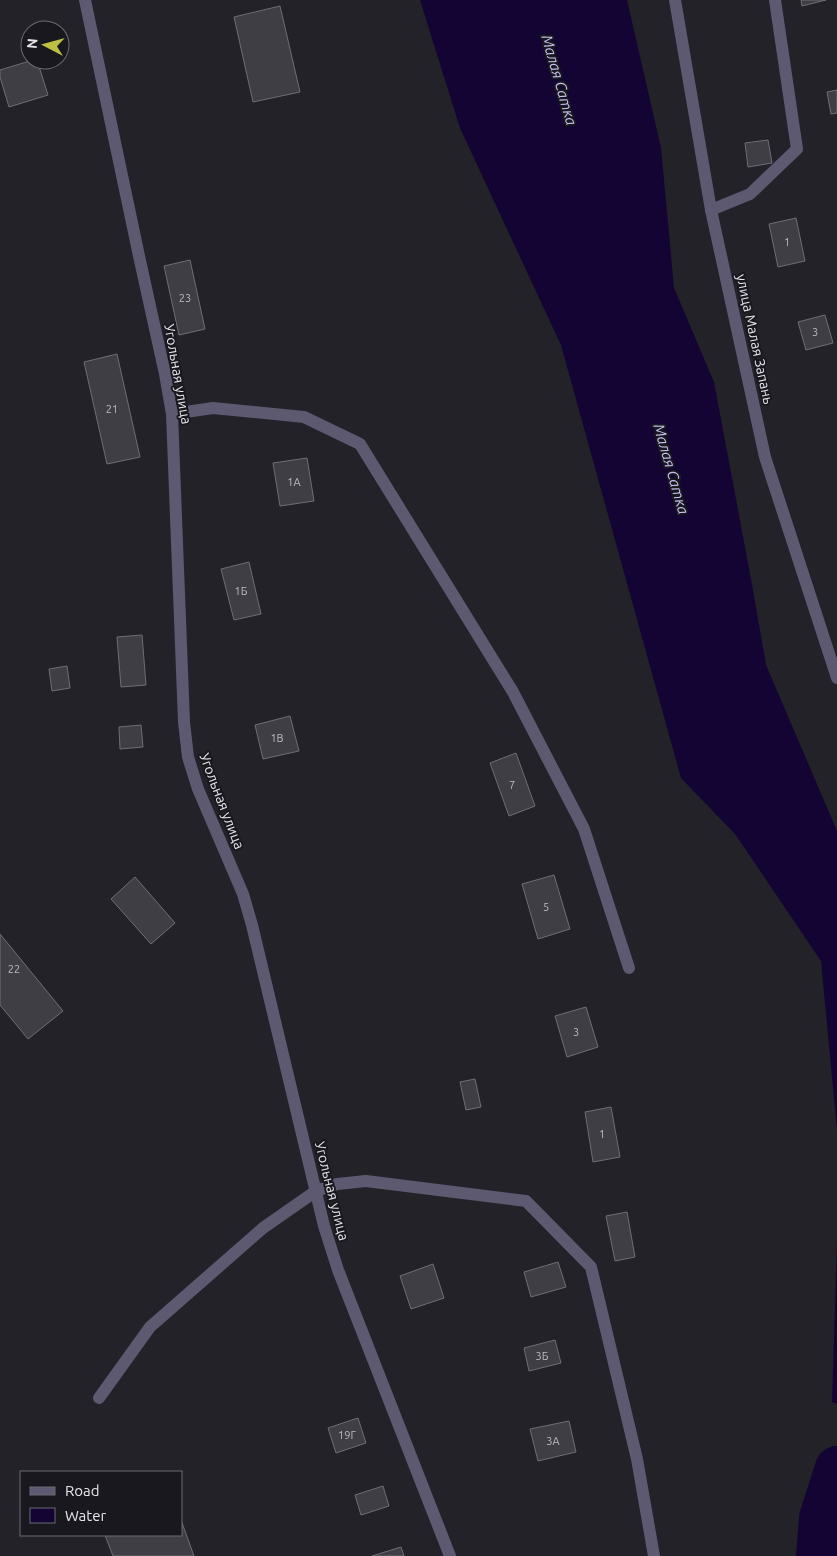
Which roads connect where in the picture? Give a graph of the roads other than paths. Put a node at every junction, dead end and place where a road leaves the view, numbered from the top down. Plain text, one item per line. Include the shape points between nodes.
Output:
1 (85, 0) edge
2 (675, 0) edge
3 (775, 0) edge
4 (712, 210) junction
5 (172, 414) junction
6 (837, 678) edge
7 (628, 968) dead end
8 (316, 1191) junction
9 (99, 1398) dead end
10 (450, 1556) edge
11 (654, 1556) edge

1 - 5 street, Угольная улица
2 - 4 street, улица Малая Запань
3 - 4 street via 796,149 750,194
4 - 6 street, улица Малая Запань via 765,457
5 - 7 street via 213,408 304,416 360,444 513,692 584,829
5 - 8 street, Угольная улица via 188,757 243,894
8 - 9 street via 262,1228 150,1327
8 - 10 street, Угольная улица via 338,1270
8 - 11 street via 366,1180 526,1201 591,1268 637,1459

